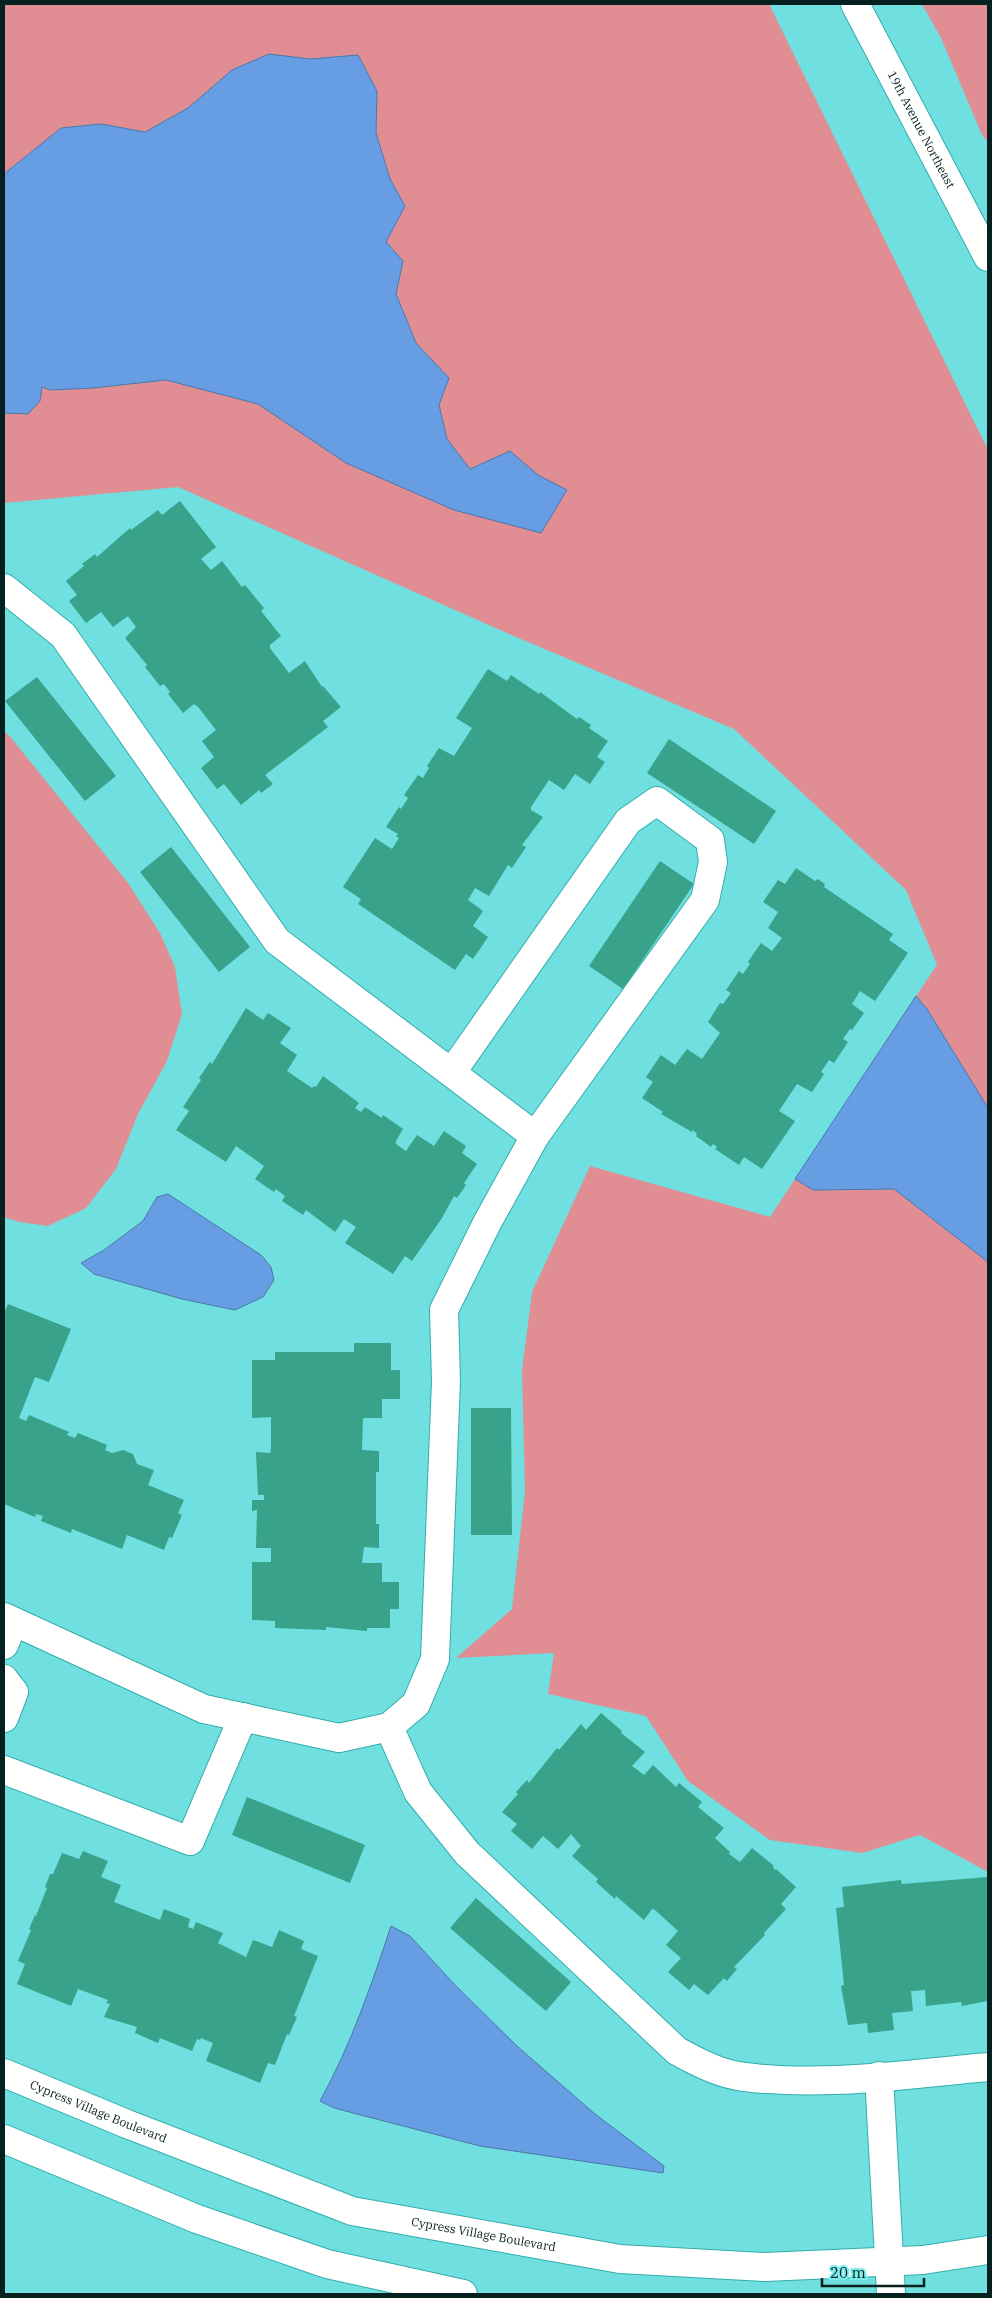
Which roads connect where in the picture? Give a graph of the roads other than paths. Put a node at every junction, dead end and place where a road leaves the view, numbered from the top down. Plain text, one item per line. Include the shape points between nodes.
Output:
1 (855, 4) edge
2 (988, 257) edge
3 (4, 588) edge
4 (452, 1072) junction
5 (535, 1136) junction
6 (7, 1628) edge
7 (4, 1679) edge
8 (243, 1717) junction
9 (4, 1718) edge
10 (389, 1727) junction
11 (4, 1770) edge
12 (988, 2067) edge
13 (4, 2073) edge
14 (879, 2076) junction
15 (4, 2138) edge
16 (988, 2250) edge
17 (888, 2262) junction
18 (463, 2294) edge
19 (891, 2294) edge

1 - 2 street, 19th Avenue Northeast
3 - 4 street via 63,635 276,941
4 - 5 street
4 - 5 street via 628,821 657,801 710,840 713,862 705,900
5 - 10 street via 444,1310 446,1380 435,1659 416,1704
6 - 8 street via 204,1709
7 - 9 street via 14,1692
8 - 10 street via 339,1738
8 - 11 street via 190,1841
10 - 14 street via 418,1792 467,1853 677,2051 743,2077 824,2080
12 - 14 street
13 - 17 street, Cypress Village Boulevard via 352,2210 620,2259 765,2267
14 - 17 street
15 - 18 street via 197,2219 327,2264
16 - 17 street, Cypress Village Boulevard
17 - 19 street

